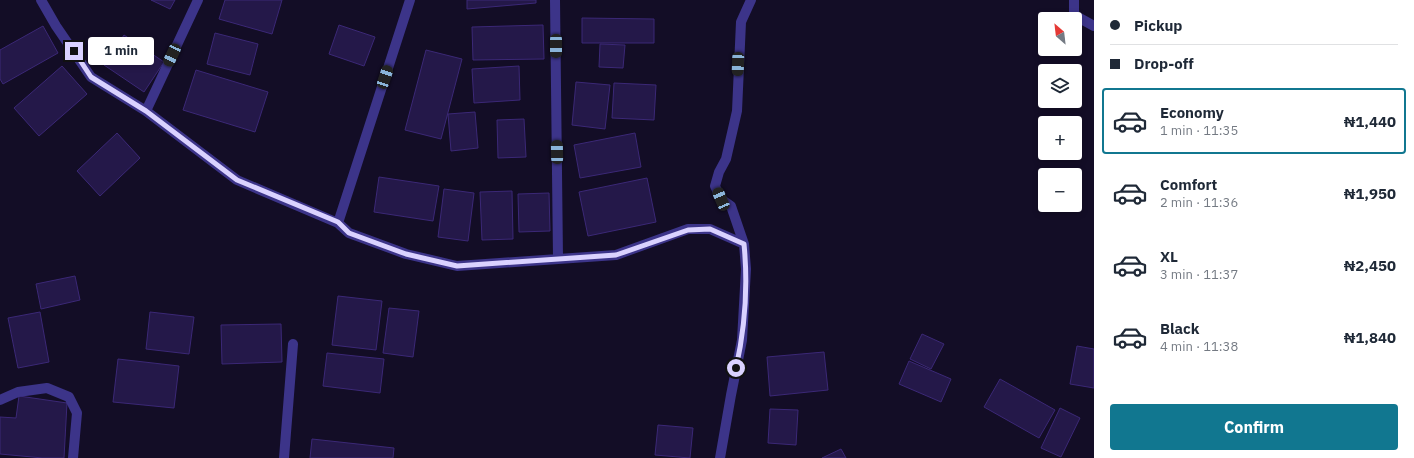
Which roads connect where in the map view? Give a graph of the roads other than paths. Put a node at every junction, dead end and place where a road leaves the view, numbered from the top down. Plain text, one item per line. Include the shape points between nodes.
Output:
1 (40, 0) edge
2 (198, 0) edge
3 (410, 0) edge
4 (555, 0) edge
5 (751, 0) edge
6 (1074, 0) edge
7 (1094, 26) edge
8 (146, 111) junction
9 (338, 222) junction
10 (744, 244) junction
11 (558, 258) junction
12 (293, 344) dead end
13 (0, 400) edge
14 (73, 458) edge
15 (284, 458) edge
16 (720, 458) edge

1 - 8 street via 91,77
2 - 8 street
3 - 9 street
4 - 11 street
5 - 10 street via 741,22 737,111 726,159 715,186 721,199 731,206
6 - 7 street via 1074,15
8 - 9 street via 237,180
9 - 11 street via 349,233 406,254 457,266
10 - 11 street via 710,229 688,230 616,255
10 - 16 street via 746,269 742,340
12 - 15 street
13 - 14 street via 18,392 47,388 68,397 77,413

